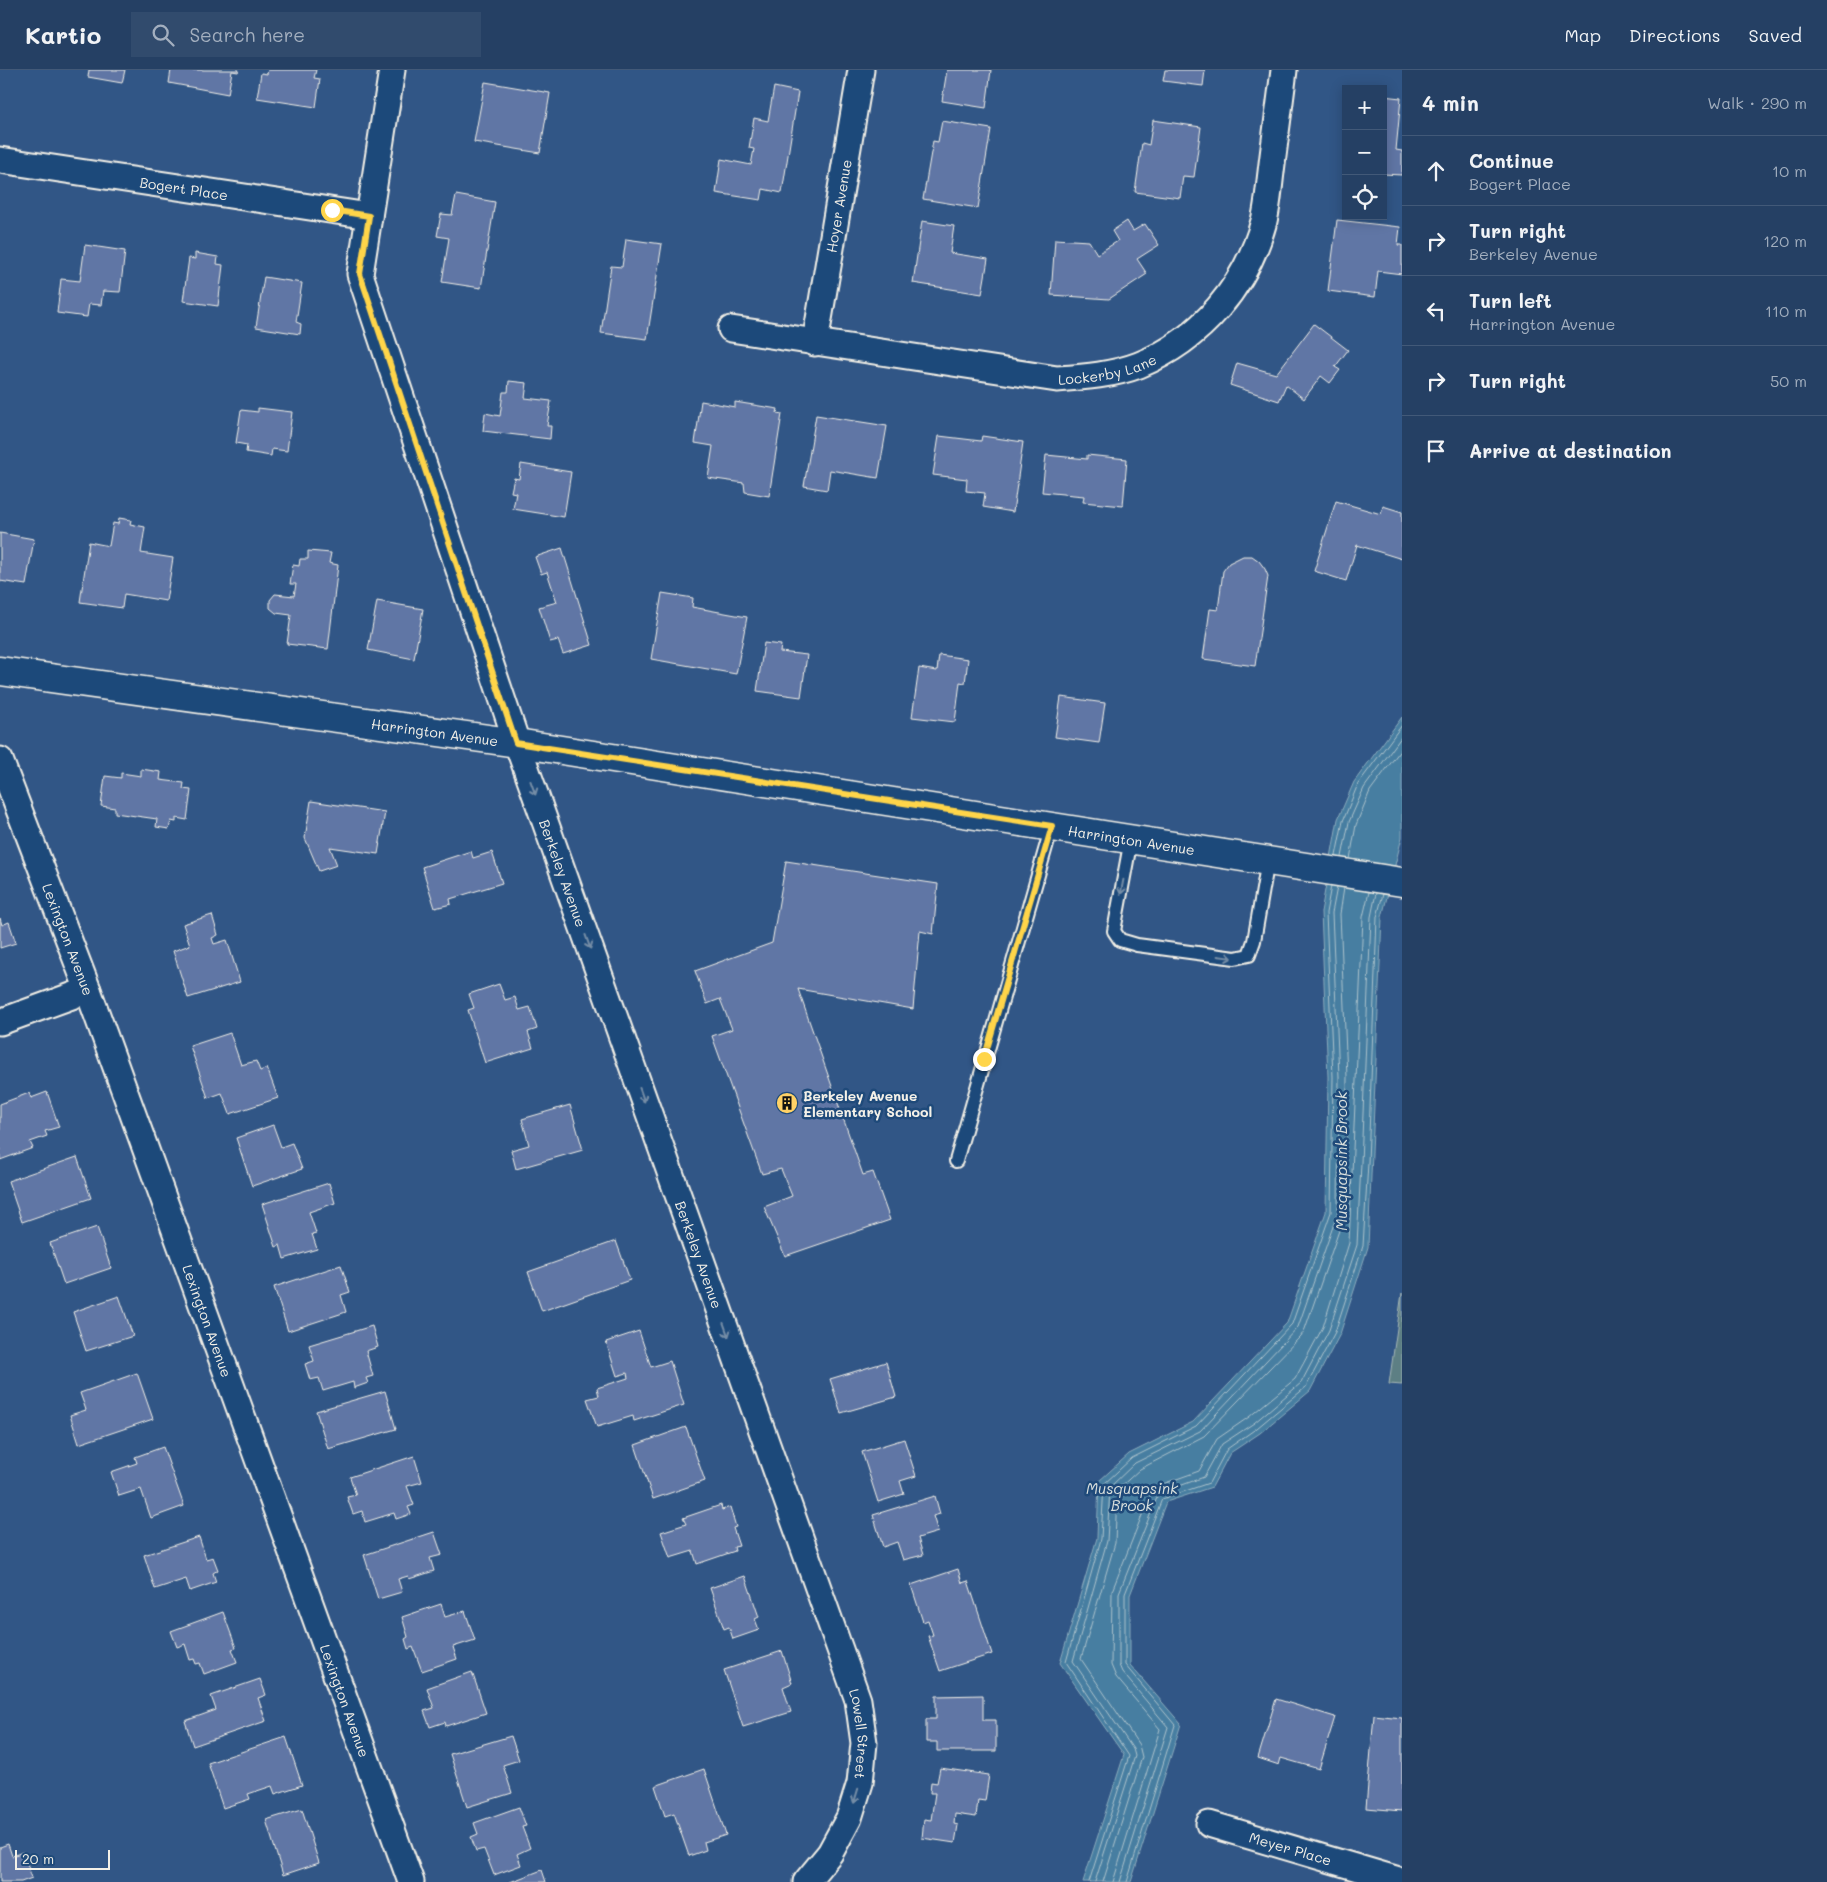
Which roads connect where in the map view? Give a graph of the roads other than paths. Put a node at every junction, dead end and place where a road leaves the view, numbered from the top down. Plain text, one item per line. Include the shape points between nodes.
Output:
1 (392, 70) edge
2 (861, 70) edge
3 (1284, 70) edge
4 (0, 160) edge
5 (369, 216) junction
6 (731, 330) dead end
7 (815, 343) junction
8 (0, 671) edge
9 (516, 743) junction
10 (0, 760) edge
11 (1052, 826) junction
12 (1131, 839) junction
13 (1268, 860) junction
14 (1402, 882) edge
15 (88, 990) junction
16 (0, 1022) edge
17 (956, 1161) dead end
18 (845, 1663) joint
19 (1209, 1824) dead end
20 (411, 1882) edge
21 (806, 1882) edge
22 (1402, 1882) edge

1 - 5 street, Berkeley Avenue
2 - 7 street, Hoyer Avenue
3 - 7 street, Lockerby Lane via 1264,220 1250,261 1208,320 1174,347 1139,365 1096,376 1057,379
4 - 5 street, Bogert Place
5 - 9 street, Berkeley Avenue via 360,274
6 - 7 street, Lockerby Lane
8 - 9 street, Harrington Avenue
9 - 11 street, Harrington Avenue
9 -> 18 street, Berkeley Avenue
10 - 15 street, Lexington Avenue
11 - 12 street, Harrington Avenue
11 - 17 lane
12 - 13 street, Harrington Avenue
12 -> 13 lane via 1114,931 1120,940 1137,945 1235,958 1249,955
13 - 14 street, Harrington Avenue
15 - 16 street
15 - 20 street, Lexington Avenue
18 -> 21 street, Lowell Street via 858,1700 864,1743 860,1783 849,1818 830,1853
19 - 22 street, Meyer Place

